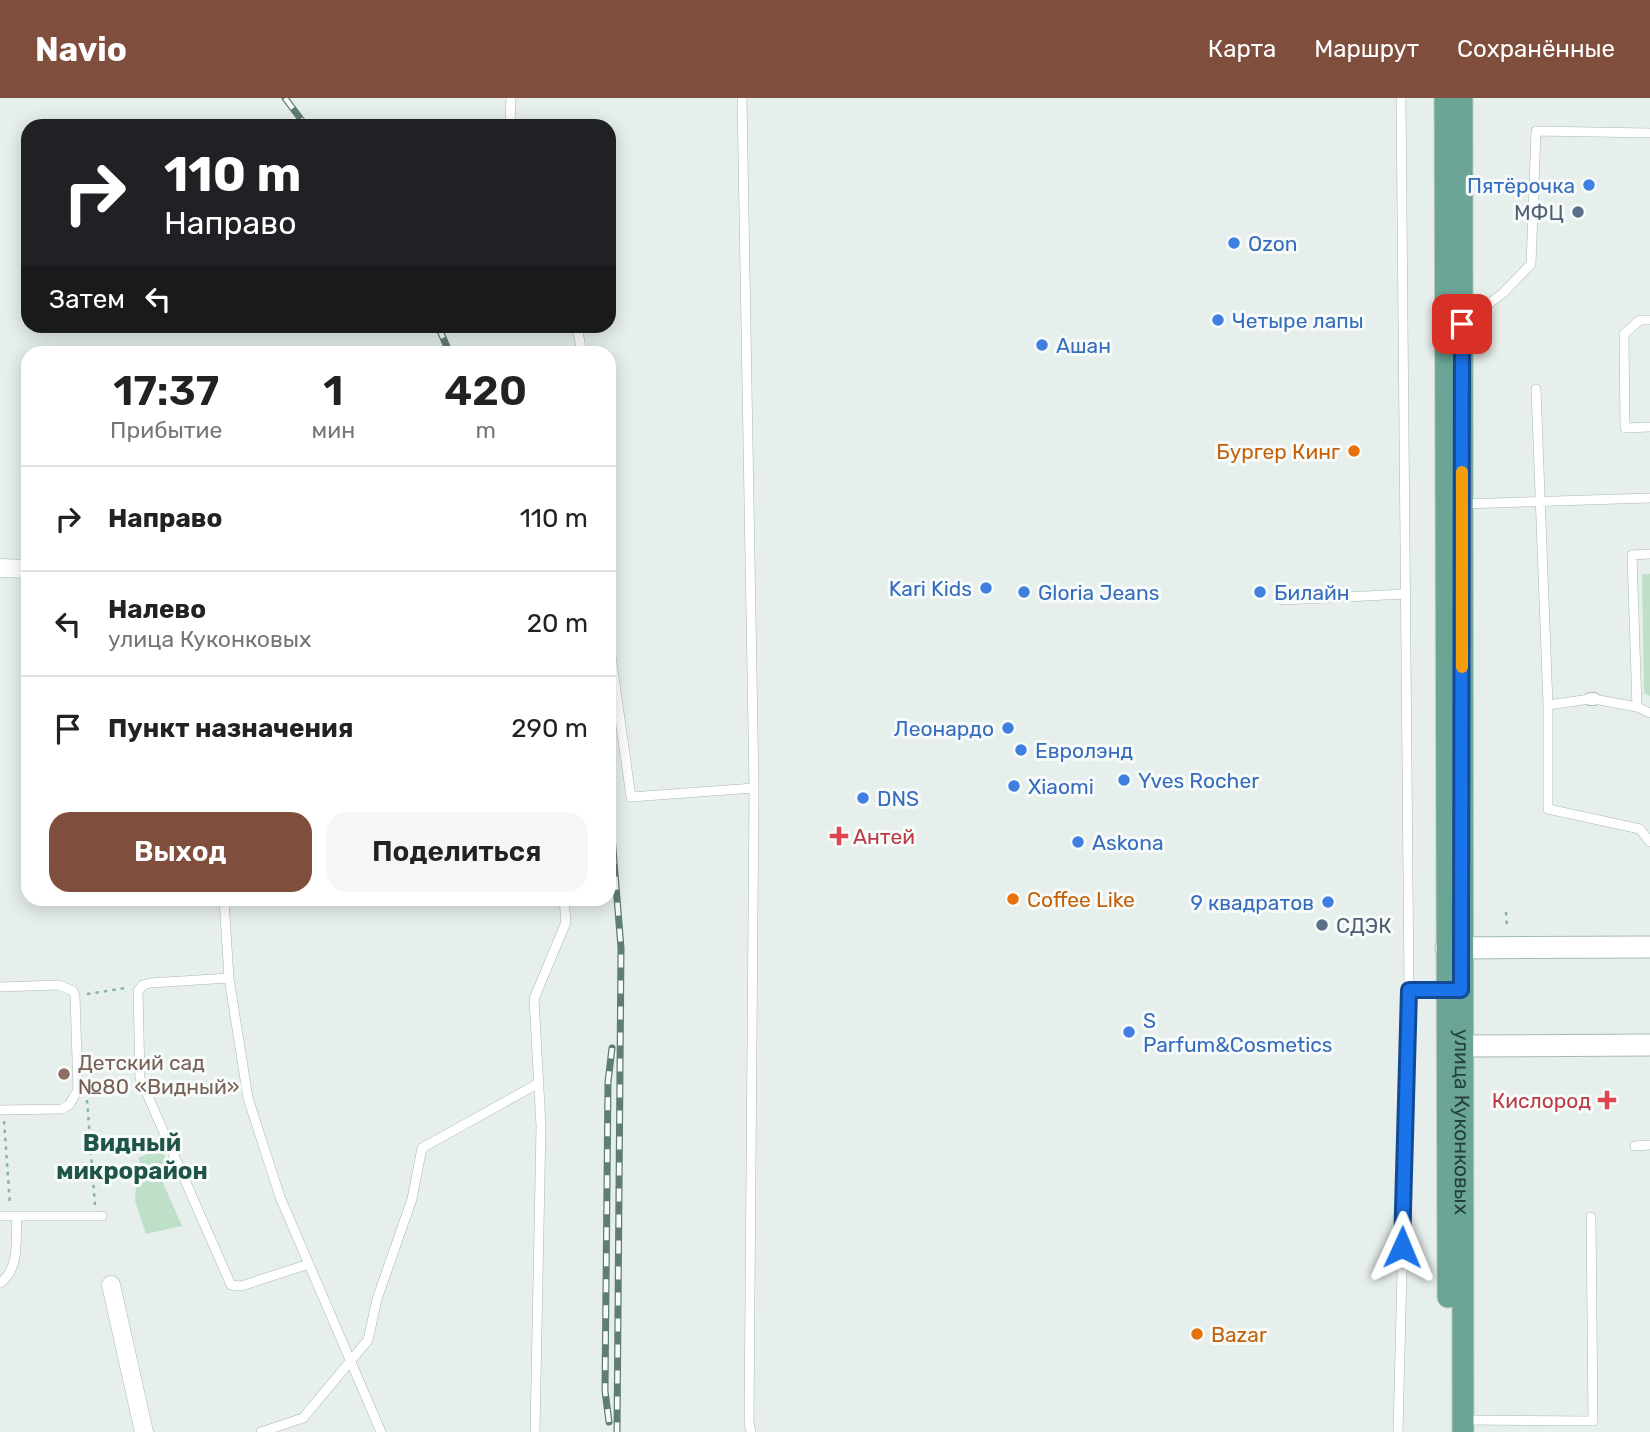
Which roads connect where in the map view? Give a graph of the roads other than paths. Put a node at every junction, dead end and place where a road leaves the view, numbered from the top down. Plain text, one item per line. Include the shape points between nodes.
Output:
1 (511, 98) edge
2 (742, 98) edge
3 (1401, 98) edge
4 (1445, 98) edge
5 (1462, 98) edge
6 (510, 119) edge
7 (1650, 133) edge
8 (1650, 320) edge
9 (1462, 324) junction
10 (1536, 389) dead end
11 (1650, 428) edge
12 (1650, 498) edge
13 (1541, 502) junction
14 (1462, 504) junction
15 (1650, 554) edge
16 (0, 568) edge
17 (21, 569) edge
18 (1406, 594) junction
19 (1283, 600) dead end
20 (616, 691) edge
21 (1548, 705) junction
22 (1637, 707) junction
23 (1650, 713) edge
24 (754, 788) junction
25 (1650, 842) edge
26 (224, 906) edge
27 (565, 906) edge
28 (1650, 947) edge
29 (1454, 948) junction
30 (229, 978) junction
31 (0, 987) edge
32 (1409, 990) junction
33 (1454, 990) junction
34 (1461, 1022) junction
35 (1508, 1044) junction
36 (1650, 1045) edge
37 (1462, 1046) junction
38 (539, 1083) junction
39 (2, 1110) edge
40 (1635, 1146) dead end
41 (1650, 1146) edge
42 (0, 1216) edge
43 (14, 1216) junction
44 (99, 1216) road end
45 (1591, 1217) dead end
46 (309, 1264) junction
47 (0, 1283) edge
48 (111, 1285) dead end
49 (351, 1362) junction
50 (1458, 1428) edge
51 (144, 1432) edge
52 (261, 1432) edge
53 (381, 1432) edge
54 (535, 1432) edge
55 (751, 1432) edge
56 (1398, 1432) edge

1 - 6 lane
2 - 24 lane
3 - 18 lane
4 - 29 main road, улица Куконковых
5 - 9 main road, улица Куконковых
7 - 9 lane via 1536,131 1531,264 1503,293
8 - 11 lane via 1640,320 1624,334 1625,428
9 - 14 main road, улица Куконковых
10 - 13 lane
12 - 13 lane
13 - 14 lane
13 - 21 lane
14 - 29 main road, улица Куконковых
15 - 22 lane via 1632,555
16 - 17 street
18 - 19 lane
18 - 32 lane
20 - 24 lane via 631,797
21 - 22 lane via 1592,699
21 - 25 lane via 1548,809 1640,829
22 - 23 lane
24 - 55 lane
26 - 30 lane
27 - 38 lane via 566,922 534,999
28 - 29 main road
29 - 33 main road, улица Куконковых
30 - 46 lane via 248,1098 280,1196
30 - 46 lane via 143,985 138,991 140,1077 231,1285 241,1286
31 - 39 lane via 59,985 75,996 78,1090 62,1109
32 - 33 lane
32 - 56 lane
33 - 34 main road via 1454,1014
33 - 37 main road
33 - 50 main road, улица Куконковых
34 - 35 main road via 1469,1032
34 - 37 main road, улица Куконковых
35 - 36 main road
35 - 37 main road
37 - 50 main road, улица Куконковых
38 - 49 lane via 422,1148 412,1199 368,1340
38 - 54 lane
40 - 41 lane
42 - 43 lane
43 - 44 lane
43 - 47 lane via 15,1260
45 - 50 lane via 1593,1421 1502,1419
46 - 49 lane
48 - 51 street
49 - 52 lane via 303,1419
49 - 53 lane

